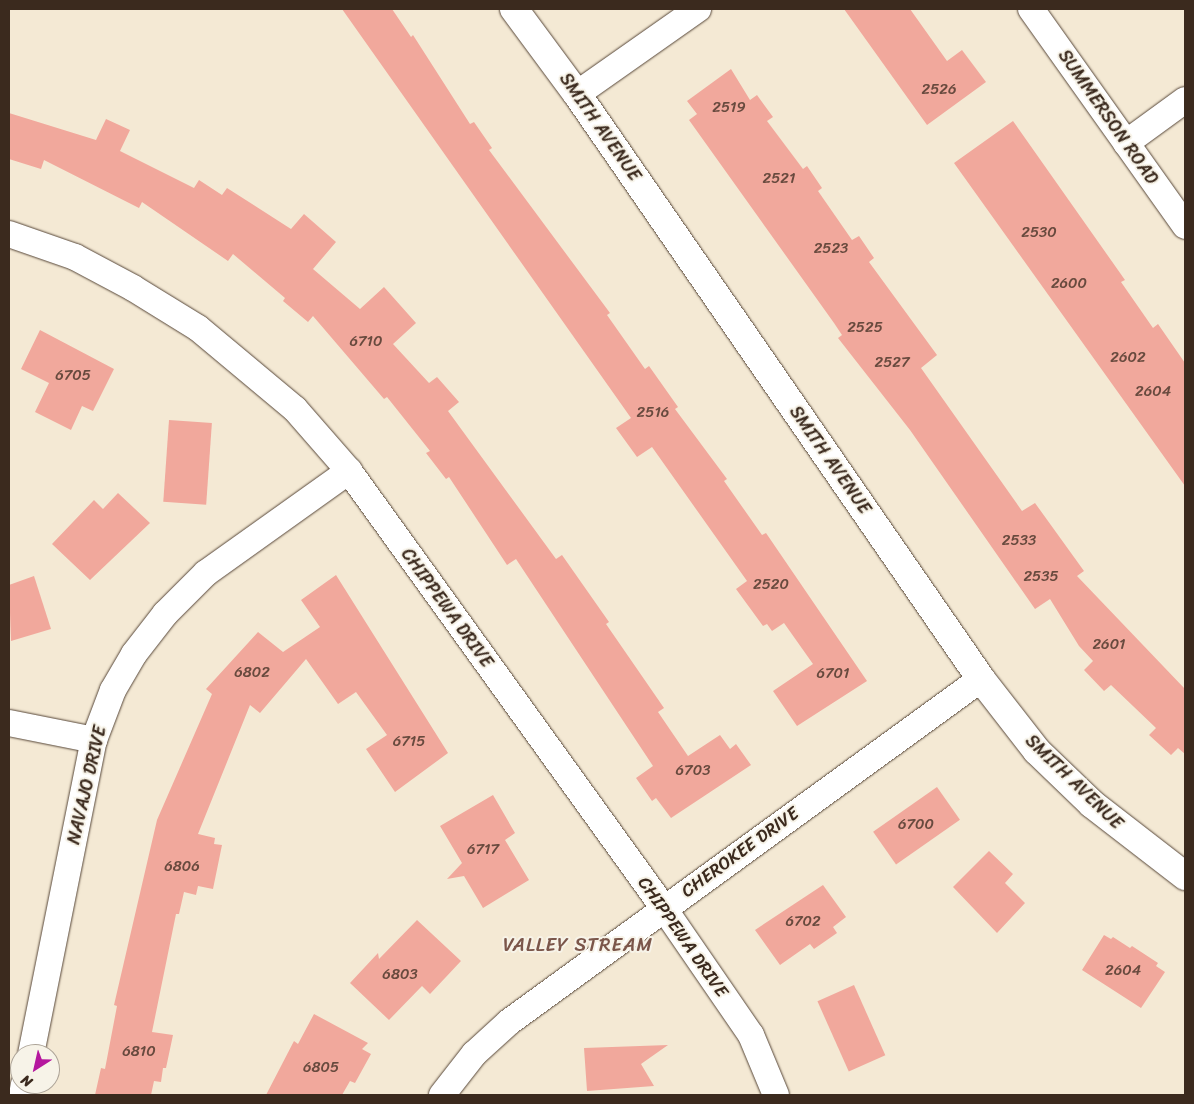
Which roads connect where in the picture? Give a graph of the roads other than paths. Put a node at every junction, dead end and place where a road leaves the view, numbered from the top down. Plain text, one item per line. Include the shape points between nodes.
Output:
1 (514, 9) edge
2 (698, 9) edge
3 (1031, 9) edge
4 (577, 94) junction
5 (1185, 100) edge
6 (1126, 143) junction
7 (1185, 226) edge
8 (9, 234) edge
9 (349, 471) junction
10 (981, 679) junction
11 (9, 723) edge
12 (94, 740) junction
13 (1185, 876) edge
14 (663, 907) junction
15 (32, 1044) edge
16 (442, 1095) edge
17 (776, 1095) edge

1 - 4 main road, SMITH AVENUE
2 - 4 street
3 - 6 street, SUMMERSON ROAD
4 - 10 main road, SMITH AVENUE
5 - 6 street
6 - 7 street, SUMMERSON ROAD
8 - 9 street, CHIPPEWA DRIVE via 75,257 134,288 198,328 295,409
9 - 12 street, NAVAJO DRIVE via 206,574 165,614 134,654 113,690
9 - 14 street, CHIPPEWA DRIVE
10 - 13 main road, SMITH AVENUE via 1037,751 1092,804
10 - 14 street, CHEROKEE DRIVE
11 - 12 street
12 - 15 street, NAVAJO DRIVE
14 - 16 street, CHEROKEE DRIVE via 509,1022 474,1054
14 - 17 street, CHIPPEWA DRIVE via 751,1035

